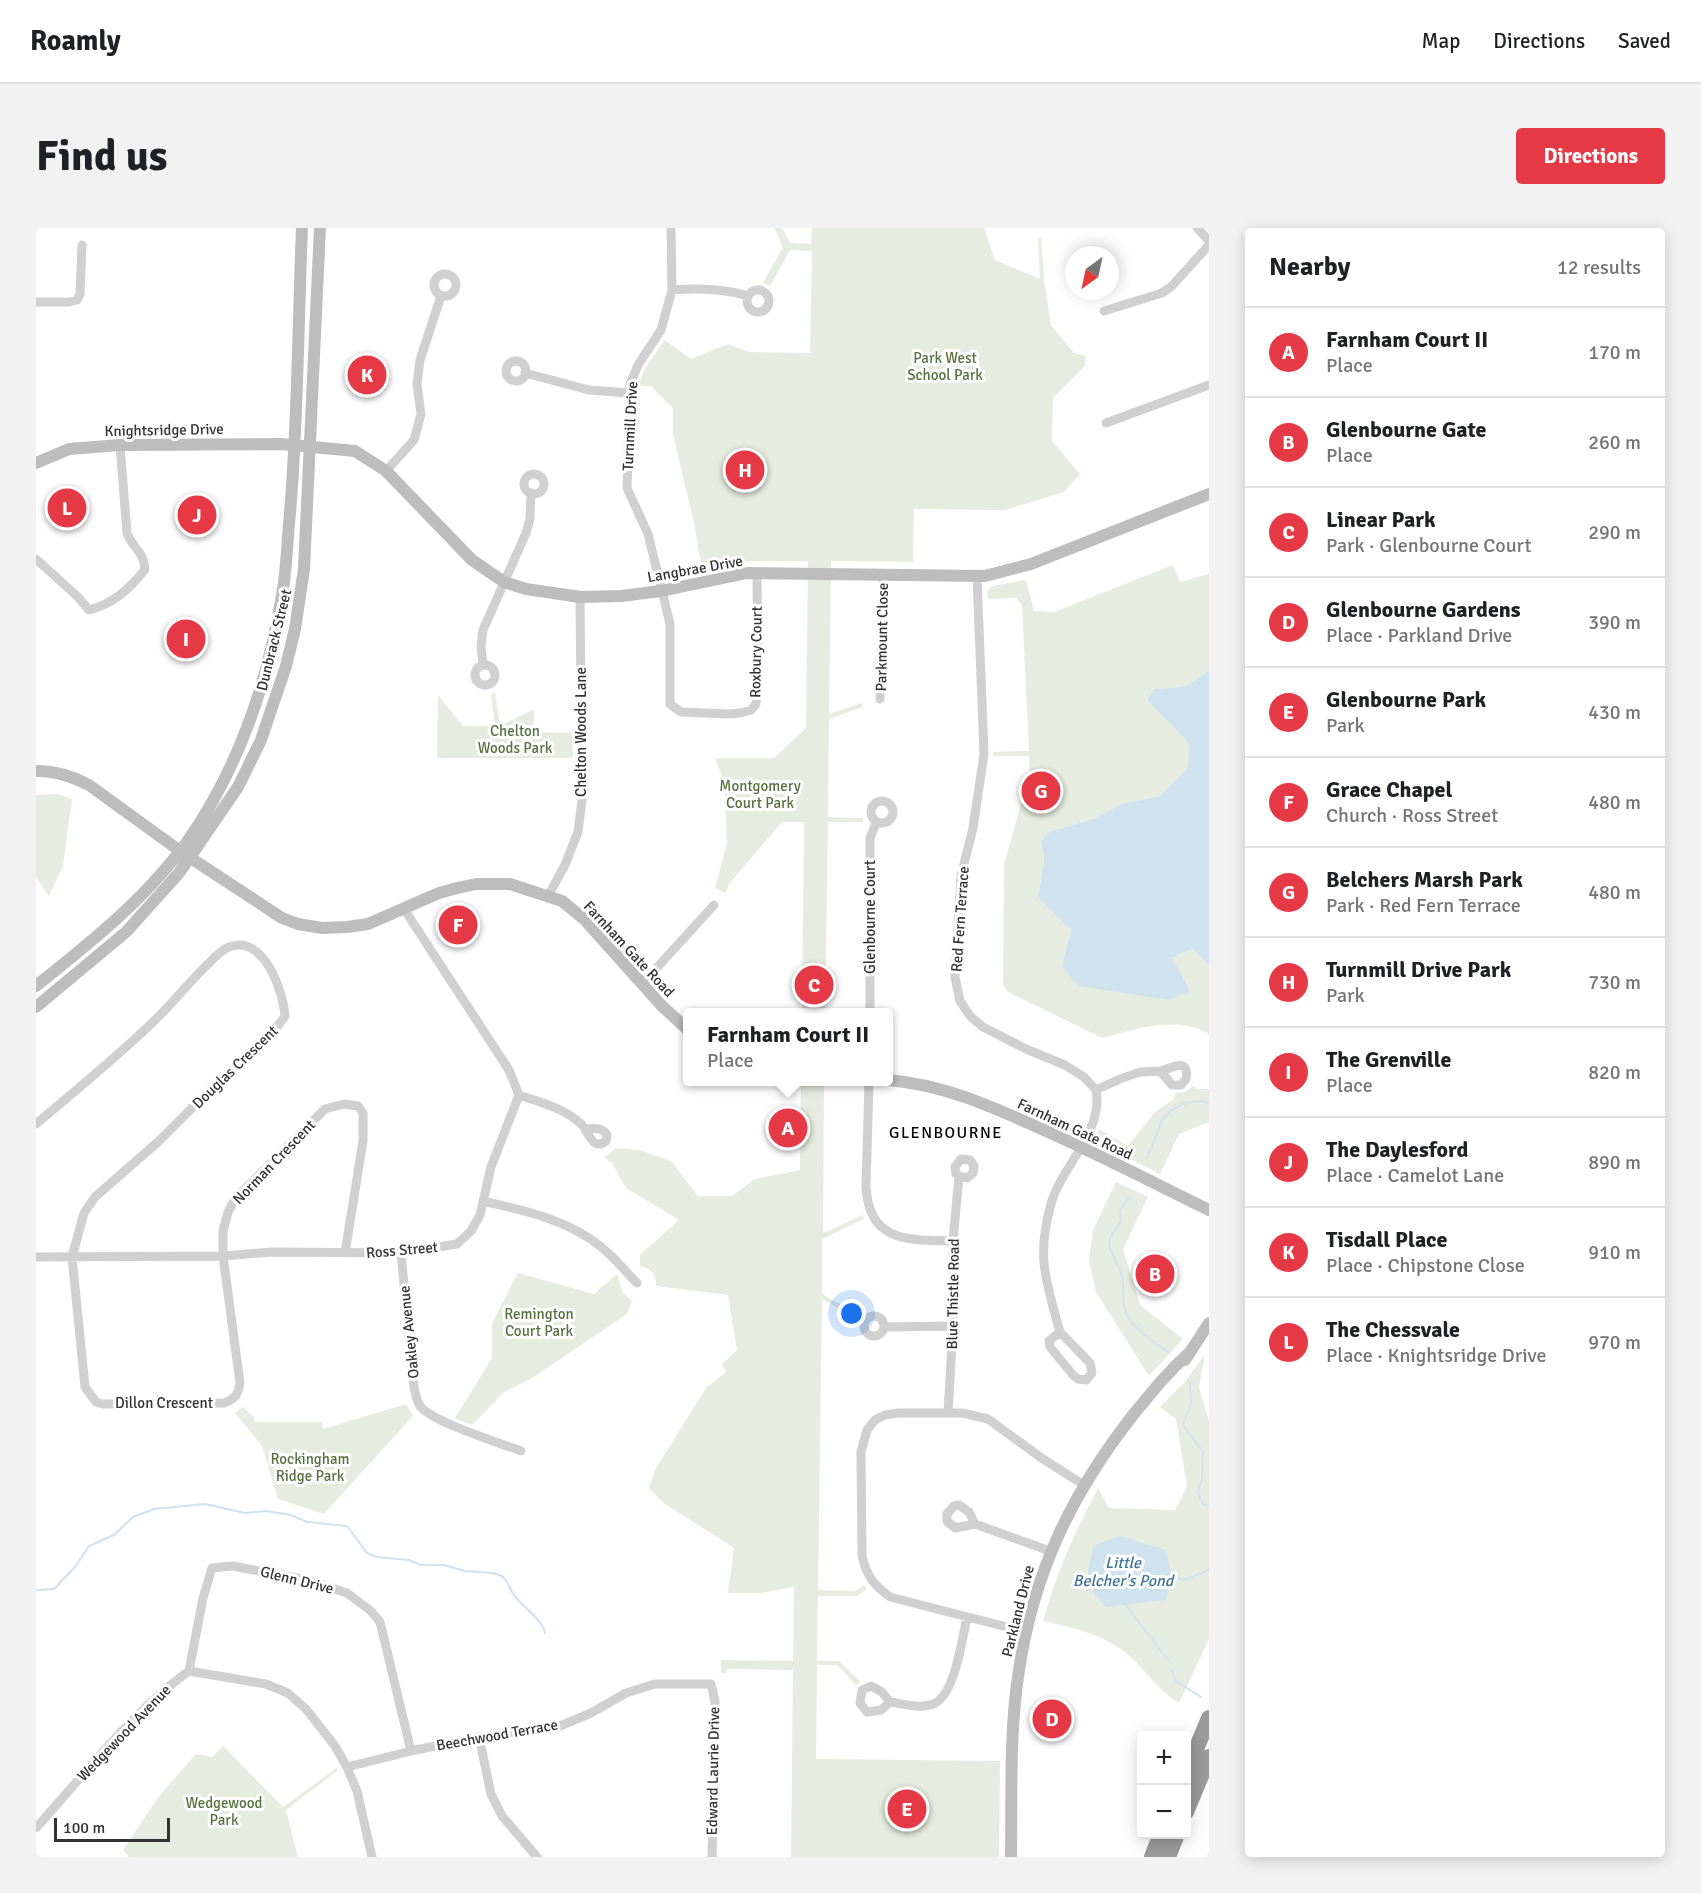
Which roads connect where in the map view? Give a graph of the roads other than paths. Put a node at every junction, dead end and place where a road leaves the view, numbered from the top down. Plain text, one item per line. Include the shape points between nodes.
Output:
1 (302, 228) edge
2 (321, 228) edge
3 (671, 228) edge
4 (1197, 228) edge
5 (1209, 243) edge
6 (82, 245) dead end
7 (672, 290) junction
8 (441, 296) dead end
9 (748, 296) dead end
10 (36, 302) edge
11 (1104, 311) dead end
12 (525, 373) dead end
13 (1209, 385) edge
14 (629, 393) junction
15 (1106, 423) dead end
16 (120, 445) junction
17 (296, 445) junction
18 (309, 446) junction
19 (36, 463) edge
20 (386, 471) junction
21 (531, 494) dead end
22 (1209, 494) edge
23 (36, 559) edge
24 (757, 573) junction
25 (883, 575) junction
26 (977, 576) junction
27 (504, 582) junction
28 (661, 591) junction
29 (580, 597) junction
30 (483, 665) dead end
31 (880, 699) dead end
32 (36, 771) edge
33 (876, 823) dead end
34 (180, 851) junction
35 (190, 858) junction
36 (548, 896) junction
37 (714, 905) dead end
38 (404, 909) junction
39 (642, 983) junction
40 (36, 986) edge
41 (36, 1007) edge
42 (870, 1008) edge
43 (683, 1026) edge
44 (1160, 1071) dead end
45 (893, 1080) edge
46 (869, 1086) edge
47 (1096, 1090) junction
48 (519, 1095) junction
49 (36, 1124) edge
50 (586, 1129) dead end
51 (1082, 1147) junction
52 (959, 1176) dead end
53 (483, 1201) junction
54 (1209, 1210) edge
55 (953, 1241) junction
56 (345, 1253) junction
57 (401, 1253) junction
58 (223, 1256) junction
59 (36, 1257) edge
60 (72, 1257) junction
61 (637, 1283) dead end
62 (1209, 1323) edge
63 (953, 1326) junction
64 (884, 1327) dead end
65 (1060, 1332) junction
66 (948, 1413) junction
67 (521, 1451) dead end
68 (1084, 1485) junction
69 (975, 1524) dead end
70 (1050, 1551) junction
71 (967, 1617) junction
72 (1026, 1632) junction
73 (189, 1671) junction
74 (711, 1684) joint
75 (890, 1702) dead end
76 (1209, 1718) edge
77 (479, 1737) junction
78 (411, 1750) junction
79 (1209, 1757) edge
80 (1191, 1761) edge
81 (347, 1767) junction
82 (1191, 1800) edge
83 (36, 1828) edge
84 (1159, 1839) edge
85 (1176, 1839) edge
86 (372, 1857) edge
87 (537, 1857) edge
88 (712, 1857) edge
89 (1011, 1857) edge
90 (1152, 1857) edge
91 (1168, 1857) edge

1 - 17 street, Dunbrack Street
2 - 18 street, Dunbrack Street
3 - 7 street, Turnmill Drive
4 - 5 street
5 - 11 street via 1162,293
6 - 10 street via 77,300
7 - 9 street via 720,290
7 - 14 street, Turnmill Drive via 661,330 633,374
8 - 20 street via 420,360 417,384 421,414 414,440
12 - 14 street via 589,390
13 - 15 street
14 - 28 street, Turnmill Drive via 627,488 648,534
16 - 17 street, Knightsridge Drive
16 - 19 street, Knightsridge Drive via 69,450
16 - 23 street via 128,533 145,561 139,578 104,606 89,610
17 - 18 street, Langbrae Drive
17 - 34 street, Dunbrack Street via 282,593 266,669 254,708 219,788
18 - 20 street, Langbrae Drive via 355,451
18 - 35 street, Dunbrack Street via 304,569 286,666 256,750 238,787
20 - 27 street, Langbrae Drive via 472,560
21 - 27 street via 526,533
22 - 26 street, Langbrae Drive via 1031,564
24 - 25 street, Langbrae Drive
24 - 28 street, Langbrae Drive
24 - 28 street, Roxbury Court via 758,696 751,710 740,713 681,712 670,704 669,624
25 - 26 street, Langbrae Drive
25 - 31 street, Parkmount Close
26 - 47 street, Red Fern Terrace via 984,754 961,876 955,977 960,1001 983,1027 1065,1065
27 - 29 street, Langbrae Drive
27 - 30 street via 483,630
28 - 29 street, Langbrae Drive
29 - 36 street, Chelton Woods Lane via 582,800 578,832
32 - 34 street, Farnham Gate Road via 63,774 89,785
33 - 42 street, Glenbourne Court via 870,838
34 - 35 street, Farnham Gate Road
34 - 40 street, Dunbrack Street via 118,919
35 - 38 street, Farnham Gate Road via 282,918 298,924 322,928 368,924
35 - 41 street, Dunbrack Street via 126,932
36 - 38 street, Farnham Gate Road via 510,884 476,884 439,893
36 - 39 street, Farnham Gate Road via 562,901 584,919
37 - 39 street
38 - 48 street via 504,1061
39 - 43 street, Farnham Gate Road
44 - 47 street via 1125,1077
45 - 51 street, Farnham Gate Road via 976,1099
46 - 55 street via 866,1187 871,1214 884,1230 894,1235
47 - 51 street via 1096,1113
48 - 50 street via 573,1117
48 - 53 street, Ross Street via 491,1167
49 - 60 street, Douglas Crescent via 101,1071 223,950 240,945 263,956 282,993 285,1016 250,1056 95,1197 84,1213
51 - 54 street, Farnham Gate Road
51 - 65 street via 1051,1202 1042,1247 1045,1278
52 - 55 street, Blue Thistle Road
53 - 57 street, Ross Street via 471,1232 457,1244
53 - 61 street via 555,1220 582,1233
55 - 63 street, Blue Thistle Road
56 - 57 street, Ross Street
56 - 58 street, Ross Street
56 - 58 street, Norman Crescent via 363,1141 363,1113 358,1106 344,1104 325,1110 236,1199 223,1231
57 - 67 street, Oakley Avenue via 417,1399 435,1417
58 - 60 street, Ross Street
58 - 60 street, Dillon Crescent via 240,1383 233,1401 103,1404 96,1402 85,1387
59 - 60 street, Ross Street
62 - 68 street, Parkland Drive via 1165,1387 1144,1402 1104,1452
63 - 64 street
63 - 66 street, Blue Thistle Road
65 - 65 street via 1049,1341 1050,1347 1073,1375 1086,1380 1092,1373 1090,1364
66 - 68 street via 988,1419
66 - 71 street via 885,1415 867,1430 861,1452 862,1556 873,1582 890,1598
68 - 70 street, Parkland Drive
69 - 70 street
70 - 72 street, Parkland Drive
71 - 72 street
71 - 75 street via 949,1688 942,1698 921,1706
72 - 89 street, Parkland Drive via 1013,1727
73 - 78 street, Glenn Drive via 212,1568 233,1566 307,1580 347,1593 380,1622
73 - 81 street via 266,1684 288,1693 306,1709
73 - 83 street, Wedgewood Avenue via 164,1688
74 - 77 street, Beechwood Terrace via 655,1684 626,1693 560,1726
74 - 88 street, Edward Laurie Drive via 715,1701
76 - 80 highway
77 - 78 street, Beechwood Terrace
77 - 87 street via 491,1794 502,1816
78 - 81 street, Beechwood Terrace
79 - 82 highway
81 - 86 street via 357,1791
84 - 90 highway
85 - 91 highway

